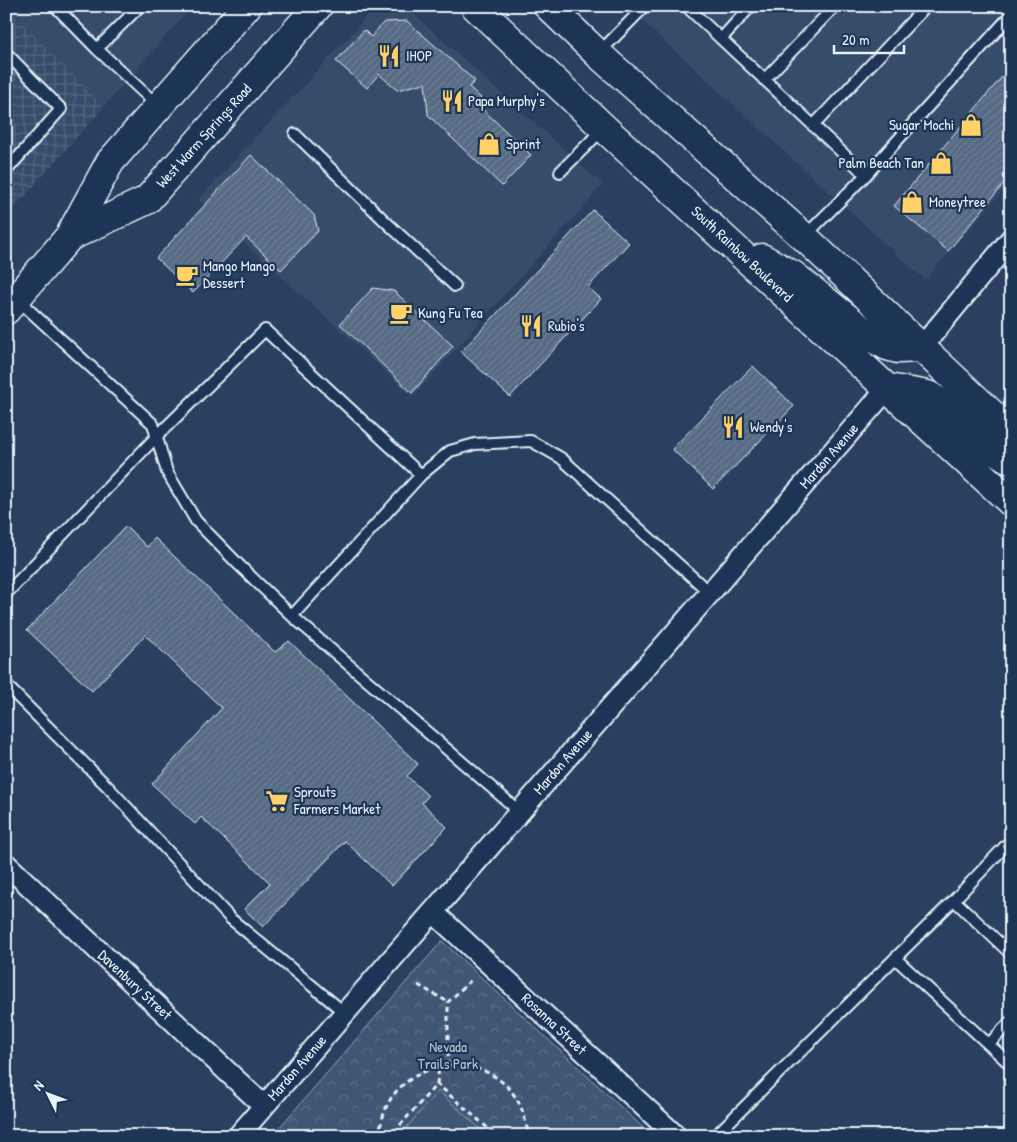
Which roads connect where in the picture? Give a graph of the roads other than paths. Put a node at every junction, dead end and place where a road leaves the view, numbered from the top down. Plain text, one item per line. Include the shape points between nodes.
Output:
1 (55, 6) edge
2 (140, 6) edge
3 (247, 6) edge
4 (318, 6) edge
5 (475, 6) edge
6 (548, 6) edge
7 (645, 6) edge
8 (686, 6) edge
9 (751, 6) edge
10 (835, 6) edge
11 (926, 6) edge
12 (1011, 15) edge
13 (721, 39) junction
14 (96, 49) junction
15 (6, 53) edge
16 (598, 54) junction
17 (764, 80) junction
18 (159, 107) junction
19 (813, 126) junction
20 (604, 128) junction
21 (295, 134) dead end
22 (6, 171) edge
23 (560, 172) dead end
24 (866, 174) junction
25 (69, 237) junction
26 (804, 237) junction
27 (726, 238) junction
28 (1011, 239) edge
29 (455, 286) dead end
30 (11, 304) edge
31 (921, 348) junction
32 (888, 388) junction
33 (1011, 432) edge
34 (157, 436) junction
35 (1011, 460) edge
36 (421, 475) junction
37 (1011, 502) edge
38 (710, 593) junction
39 (6, 594) edge
40 (292, 616) junction
41 (6, 685) edge
42 (520, 812) junction
43 (1011, 840) edge
44 (6, 864) edge
45 (954, 900) junction
46 (433, 912) junction
47 (1011, 954) edge
48 (895, 958) junction
49 (345, 1014) junction
50 (1011, 1021) edge
51 (989, 1044) junction
52 (1011, 1065) edge
53 (264, 1106) junction
54 (238, 1136) edge
55 (676, 1136) edge
56 (715, 1136) edge

1 - 14 lane
2 - 14 lane
3 - 18 main road, West Warm Springs Road
4 - 25 main road, West Warm Springs Road via 147,200
5 - 20 main road, South Rainbow Boulevard
6 - 16 main road
7 - 16 lane
8 - 13 lane
9 - 13 lane
10 - 17 lane
11 - 19 lane
12 - 24 lane
13 - 17 lane
14 - 18 lane
15 - 22 lane via 61,109
16 - 26 main road
17 - 19 lane
18 - 25 main road, West Warm Springs Road via 110,162
19 - 24 lane
20 - 23 lane
20 - 27 main road, South Rainbow Boulevard
21 - 29 lane
24 - 26 lane
25 - 30 main road, West Warm Springs Road
26 - 31 main road
27 - 31 main road via 793,275 872,338 887,346
27 - 32 main road, South Rainbow Boulevard
28 - 31 street
30 - 34 lane via 153,424
31 - 33 main road
32 - 35 main road via 928,395
32 - 37 main road, South Rainbow Boulevard
32 - 38 street, Mardon Avenue
34 - 36 lane via 265,330
34 - 39 lane
34 - 40 lane via 167,472 196,520
36 - 38 lane via 450,451 475,444 532,441 561,458
36 - 40 lane
38 - 42 street, Mardon Avenue
40 - 42 lane
41 - 49 lane via 108,787 231,919
42 - 46 street, Mardon Avenue
43 - 45 lane
44 - 53 street, Davenbury Street
45 - 47 lane
45 - 48 lane
46 - 49 street, Mardon Avenue
46 - 55 street, Rosanna Street
48 - 51 lane
48 - 56 lane
49 - 53 street, Mardon Avenue
50 - 51 lane
51 - 52 lane
53 - 54 street, Mardon Avenue

